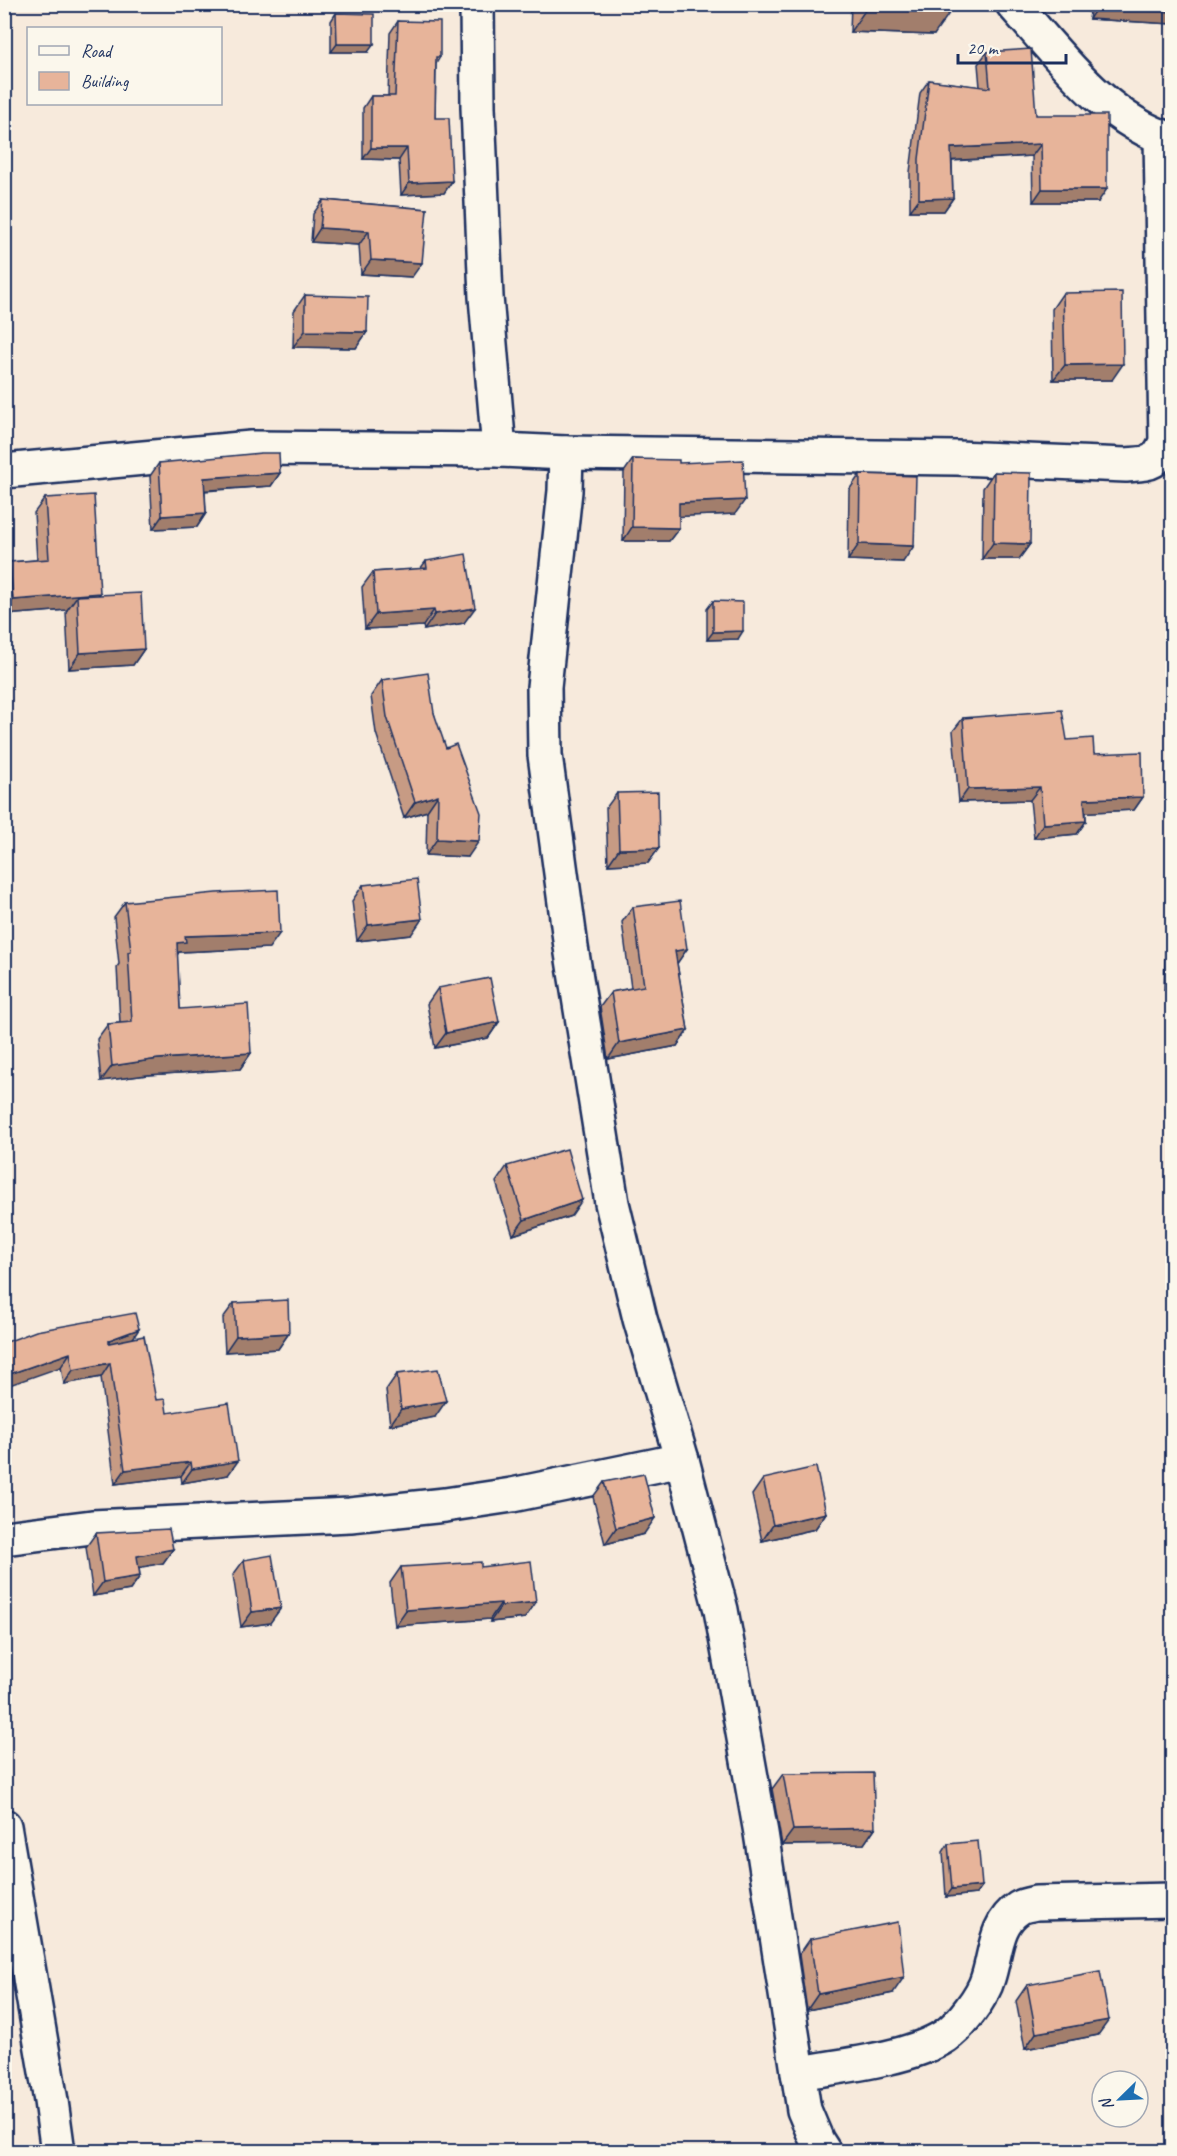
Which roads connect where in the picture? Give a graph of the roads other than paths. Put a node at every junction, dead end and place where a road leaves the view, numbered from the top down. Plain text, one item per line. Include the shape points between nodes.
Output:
1 (477, 4) edge
2 (1013, 4) edge
3 (1167, 138) edge
4 (499, 450) junction
5 (566, 453) junction
6 (4, 471) edge
7 (682, 1461) junction
8 (4, 1538) edge
9 (4, 1826) edge
10 (1173, 1900) edge
11 (798, 2073) junction
12 (58, 2151) edge
13 (824, 2151) edge

1 - 4 street via 486,297
2 - 3 street via 1098,97 1129,120
3 - 5 street via 1166,442 1159,456 1148,463
4 - 5 street
4 - 6 street via 251,448
5 - 7 street via 544,687 545,755 612,1203 640,1319
7 - 8 street via 445,1505 350,1515 92,1527
7 - 11 street via 721,1610
9 - 12 street
10 - 11 street via 1036,1903 1019,1908 998,1935 988,1980 972,2008 946,2036 919,2049 868,2062
11 - 13 street via 804,2109

